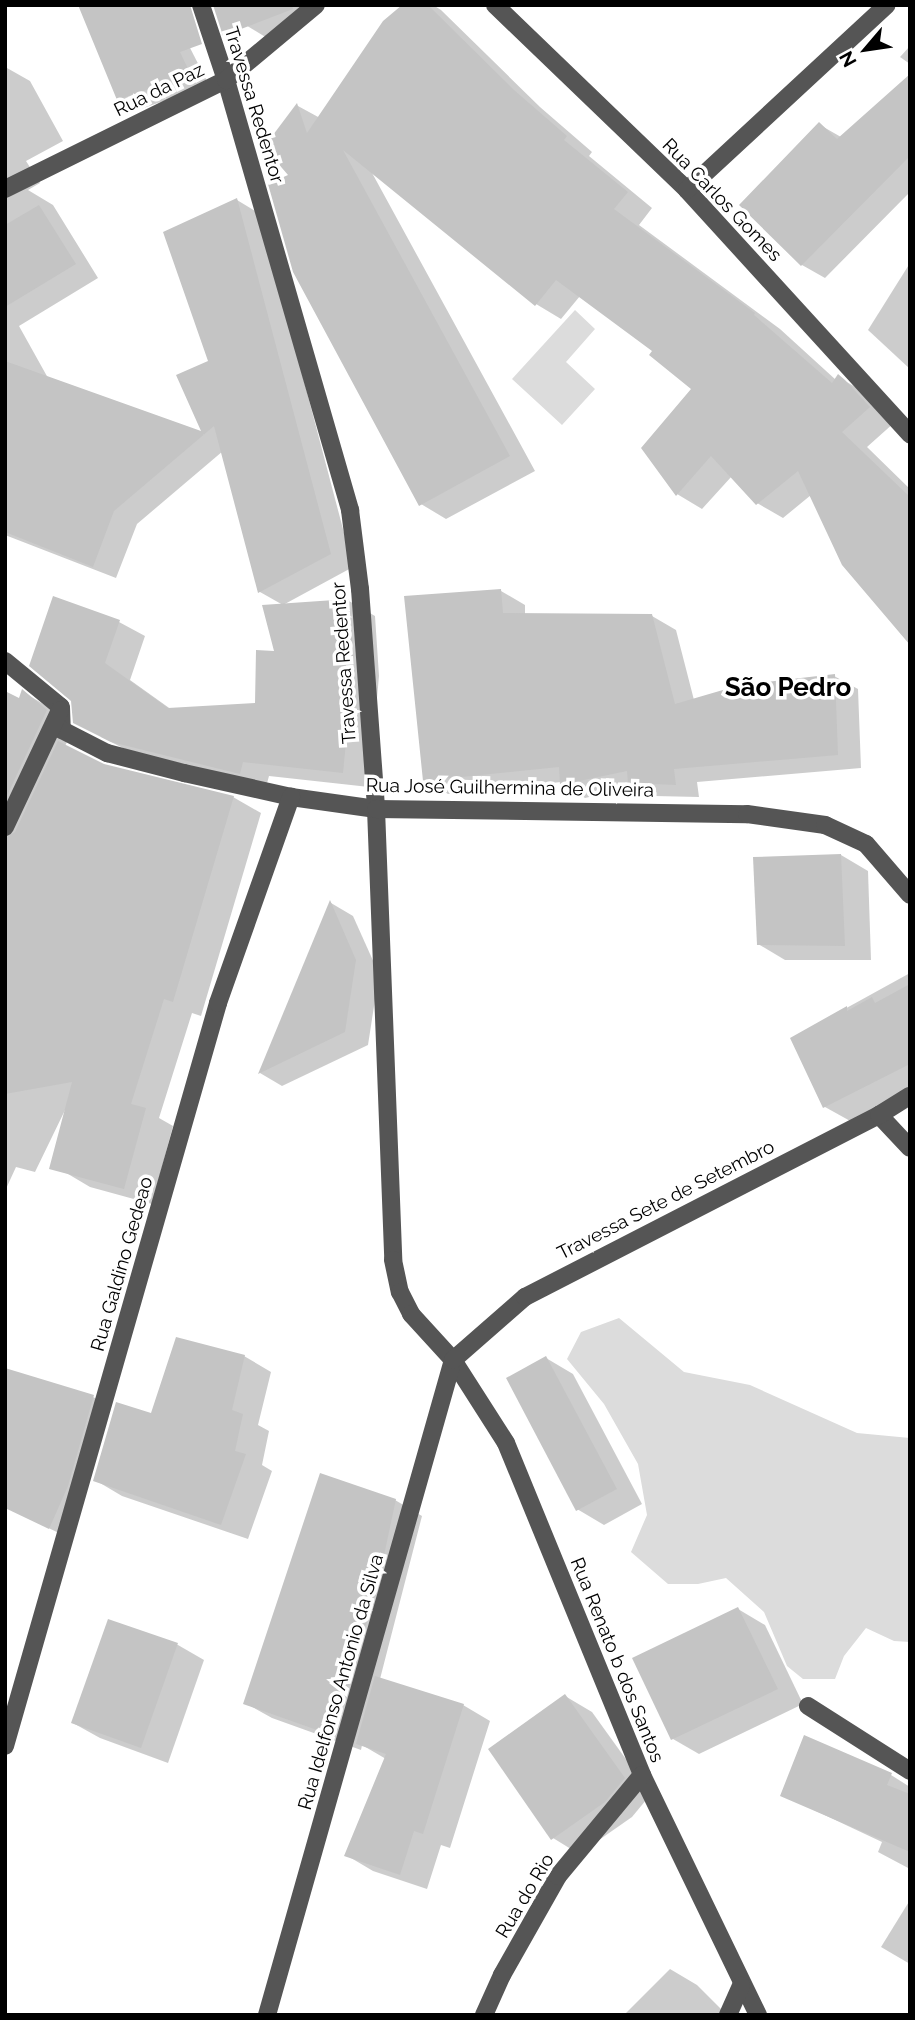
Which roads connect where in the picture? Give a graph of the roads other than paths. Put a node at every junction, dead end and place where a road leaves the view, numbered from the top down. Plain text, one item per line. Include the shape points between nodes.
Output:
1 (201, 5) edge
2 (317, 5) edge
3 (495, 5) edge
4 (887, 5) edge
5 (226, 80) junction
6 (5, 189) edge
7 (687, 190) junction
8 (910, 434) edge
9 (5, 661) edge
10 (61, 707) junction
11 (291, 797) junction
12 (376, 809) junction
13 (5, 827) edge
14 (910, 895) edge
15 (910, 1096) edge
16 (879, 1115) junction
17 (910, 1147) edge
18 (425, 1330) joint
19 (453, 1360) junction
20 (808, 1706) dead end
21 (5, 1746) edge
22 (910, 1771) edge
23 (642, 1775) junction
24 (741, 1986) junction
25 (267, 2015) edge
26 (484, 2015) edge
27 (728, 2015) edge
28 (758, 2015) edge

1 - 5 street, Travessa Redentor
2 - 5 street, Rua da Paz
3 - 7 street, Rua Carlos Gomes
4 - 7 street
5 - 6 street, Rua da Paz
5 - 12 street, Travessa Redentor via 350,510
7 - 8 street, Rua Carlos Gomes
9 - 10 street, Rua José Guilhermina de Oliveira
10 - 11 street, Rua José Guilhermina de Oliveira via 62,730 107,753
10 - 13 street
11 - 12 street, Rua José Guilhermina de Oliveira
11 - 21 street, Rua Galdino Gedeao via 218,1003
12 - 14 street, Rua José Guilhermina de Oliveira via 747,814 825,825 866,844
12 - 18 street, Travessa Redentor via 393,1260 400,1292
15 - 16 street, Travessa Sete de Setembro
16 - 17 street
16 - 19 street, Travessa Sete de Setembro via 525,1297
18 - 19 street, Rua Renato b dos Santos
19 - 23 street, Rua Renato b dos Santos via 506,1443
19 - 25 street, Rua Idelfonso Antonio da Silva
20 - 22 street
23 - 24 street, Rua Renato b dos Santos
23 - 26 street, Rua do Rio via 558,1876
24 - 27 street
24 - 28 street, Rua Renato b dos Santos

